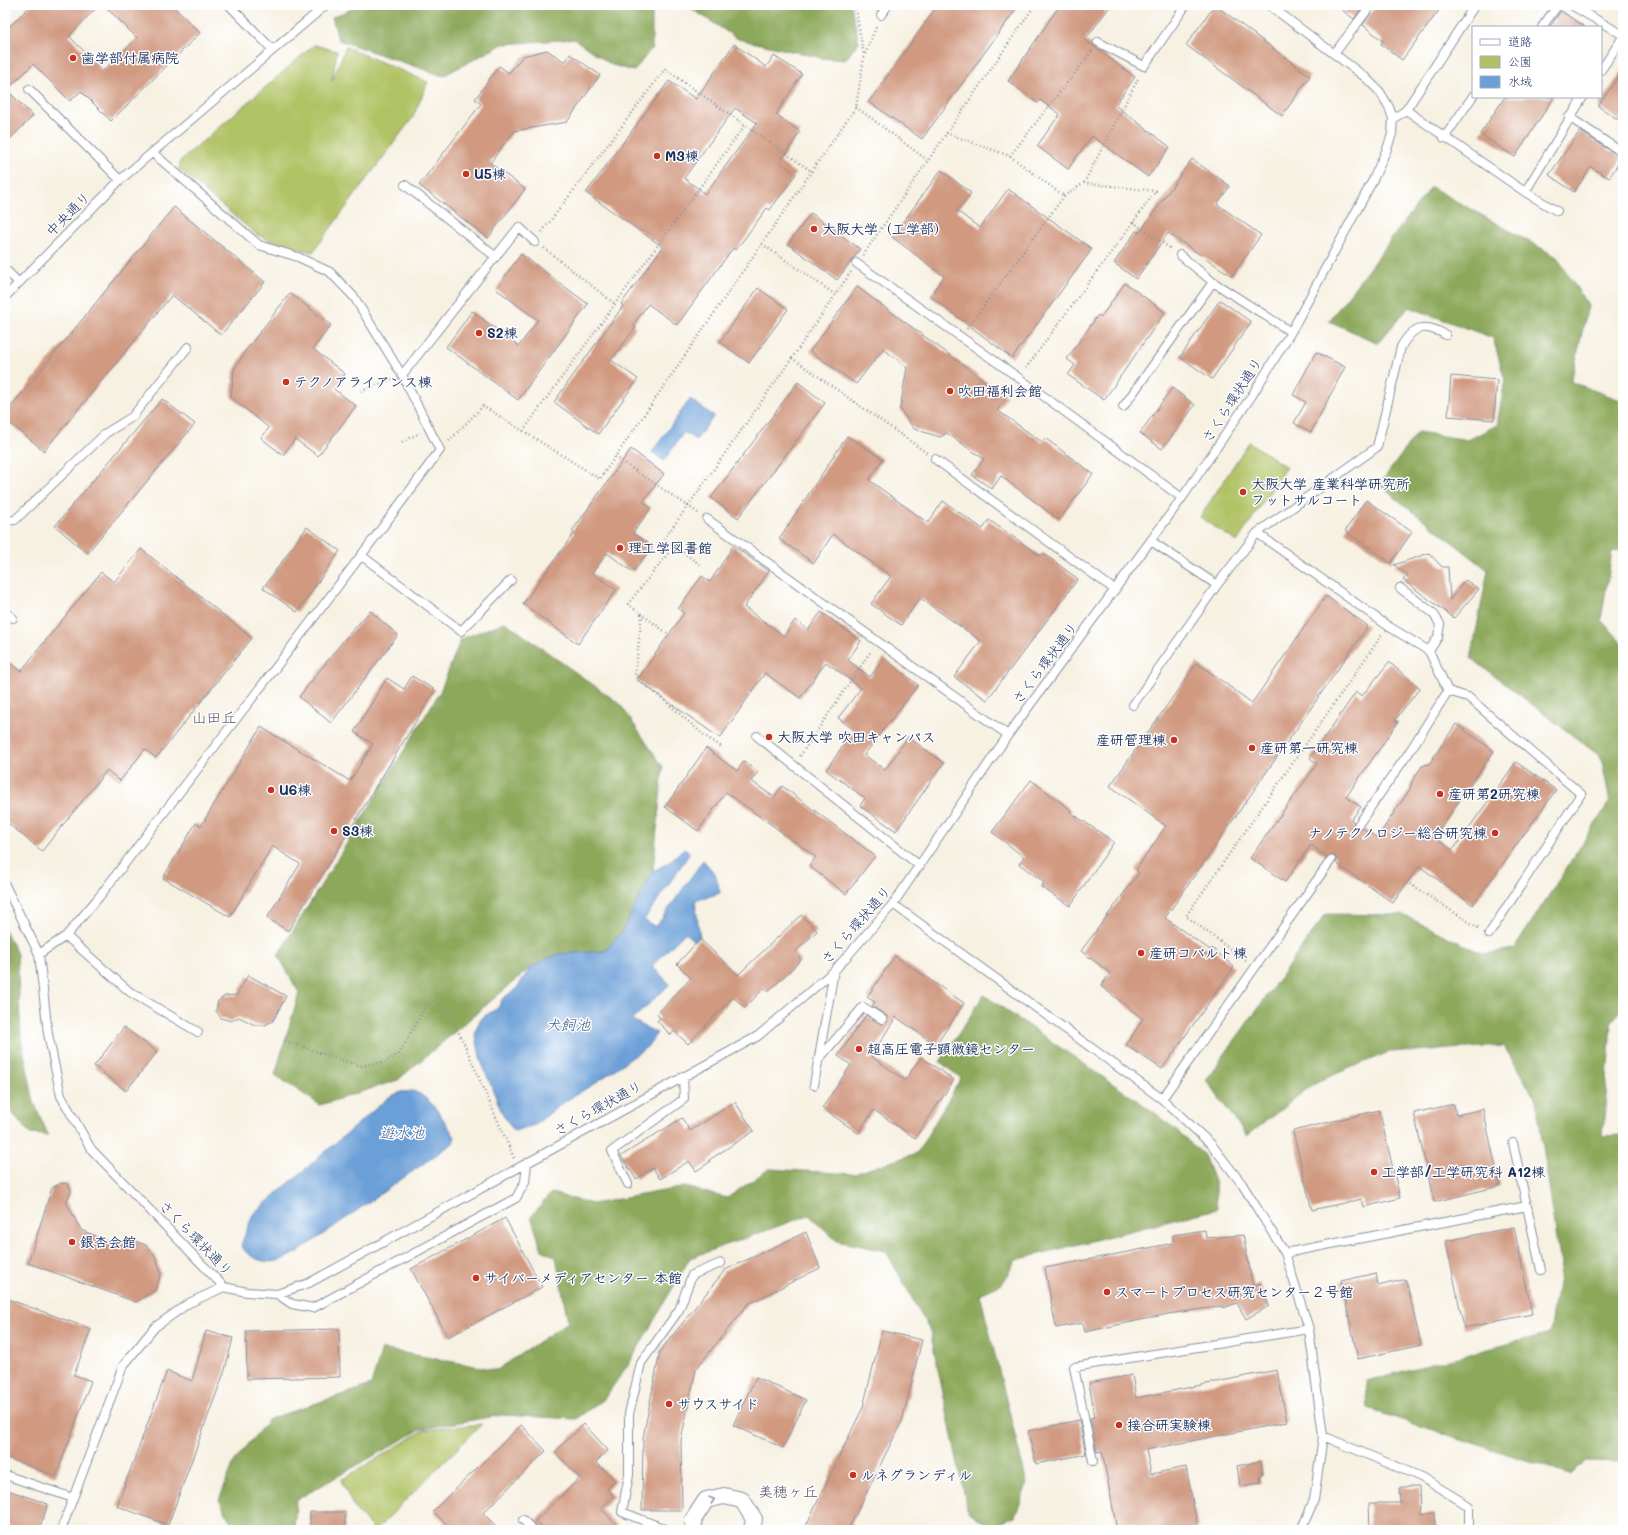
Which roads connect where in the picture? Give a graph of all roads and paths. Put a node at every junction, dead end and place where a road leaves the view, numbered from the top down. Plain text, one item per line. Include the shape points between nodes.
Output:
1 (229, 5) edge
2 (326, 5) edge
3 (855, 5) edge
4 (888, 5) edge
5 (1035, 5) edge
6 (1186, 5) edge
7 (1269, 5) edge
8 (1371, 5) edge
9 (1475, 5) edge
10 (1558, 5) edge
11 (1571, 5) edge
12 (881, 15) joint
13 (1543, 26) edge
14 (1623, 36) edge
15 (1098, 42) joint
16 (274, 50) junction
17 (1334, 54) junction
18 (864, 57) junction
19 (1144, 66) junction
20 (1602, 68) edge
21 (29, 89) dead end
22 (1472, 97) edge
23 (1582, 98) edge
24 (856, 107) junction
25 (1406, 110) junction
26 (1570, 117) junction
27 (1392, 118) junction
28 (746, 125) junction
29 (946, 132) junction
30 (1444, 138) junction
31 (1623, 152) edge
32 (153, 153) junction
33 (1010, 156) junction
34 (927, 160) junction
35 (812, 171) junction
36 (120, 180) junction
37 (1084, 183) junction
38 (405, 185) dead end
39 (1525, 192) junction
40 (1064, 196) junction
41 (1557, 211) dead end
42 (1133, 222) junction
43 (535, 242) junction
44 (762, 244) junction
45 (1180, 255) joint
46 (496, 257) junction
47 (856, 263) junction
48 (5, 269) edge
49 (1212, 282) junction
50 (19, 283) junction
51 (836, 295) junction
52 (5, 297) edge
53 (615, 304) junction
54 (1291, 332) junction
55 (1446, 336) dead end
56 (961, 338) junction
57 (188, 347) dead end
58 (792, 358) junction
59 (402, 375) junction
60 (1019, 378) junction
61 (361, 391) dead end
62 (1123, 407) dead end
63 (429, 429) junction
64 (523, 431) junction
65 (402, 442) dead end
66 (440, 450) junction
67 (615, 457) junction
68 (936, 459) joint
69 (1182, 498) junction
70 (688, 506) junction
71 (707, 518) dead end
72 (5, 520) edge
73 (1257, 533) junction
74 (1151, 541) junction
75 (674, 546) junction
76 (362, 556) junction
77 (702, 566) dead end
78 (511, 580) dead end
79 (1217, 585) junction
80 (1400, 588) dead end
81 (1116, 590) junction
82 (628, 604) junction
83 (5, 612) edge
84 (642, 614) junction
85 (13, 618) dead end
86 (1388, 626) junction
87 (878, 640) junction
88 (1430, 651) junction
89 (1448, 691) junction
90 (1133, 705) dead end
91 (1008, 735) junction
92 (757, 736) dead end
93 (722, 747) dead end
94 (795, 764) junction
95 (1358, 825) dead end
96 (1331, 860) dead end
97 (920, 866) junction
98 (1410, 884) dead end
99 (5, 885) edge
100 (893, 904) junction
101 (1489, 934) joint
102 (66, 936) junction
103 (40, 954) junction
104 (1254, 967) junction
105 (834, 971) junction
106 (882, 1019) dead end
107 (198, 1032) dead end
108 (285, 1041) dead end
109 (818, 1060) junction
110 (683, 1076) junction
111 (814, 1085) dead end
112 (1162, 1099) junction
113 (1513, 1143) dead end
114 (527, 1163) junction
115 (518, 1168) junction
116 (628, 1184) dead end
117 (1527, 1206) junction
118 (1285, 1253) junction
119 (721, 1263) dead end
120 (1541, 1270) dead end
121 (224, 1287) junction
122 (277, 1294) junction
123 (1309, 1329) junction
124 (1323, 1436) junction
125 (1093, 1461) dead end
126 (5, 1475) edge
127 (73, 1498) junction
128 (523, 1520) dead end
129 (61, 1530) edge
130 (533, 1530) edge
131 (668, 1530) edge
132 (694, 1530) edge
133 (752, 1530) edge
134 (1300, 1530) edge
135 (1469, 1530) edge

1 - 16 lane
2 - 16 lane, 中央通り
3 - 18 path
4 - 12 lane
5 - 29 path
6 - 19 lane
7 - 17 lane, さくら環状通り
8 - 17 lane
9 - 25 lane
10 - 13 lane
11 - 14 lane
12 - 18 path
14 - 20 lane
15 - 19 lane
15 - 33 path
16 - 32 lane, 中央通り
17 - 27 lane, さくら環状通り via 1365,77 1380,92
18 - 24 path
19 - 37 path
21 - 36 lane
22 - 30 lane
23 - 26 lane
24 - 34 path
24 - 35 path
25 - 27 lane
25 - 30 lane
26 - 31 lane
26 - 39 lane
27 - 54 lane, さくら環状通り via 1392,134 1372,182
28 - 35 path
28 - 43 path via 665,69
28 - 53 path
29 - 33 path
29 - 34 path
30 - 39 lane
32 - 36 lane, 中央通り
32 - 59 lane via 259,245 330,272 354,297
33 - 40 path
34 - 47 path
35 - 44 path
36 - 50 lane, 中央通り
37 - 40 path
37 - 42 path via 1156,191
38 - 46 lane
39 - 41 lane
40 - 56 path
42 - 45 path
42 - 60 path
43 - 46 lane via 519,227
43 - 53 path
44 - 51 path
44 - 67 path
45 - 49 lane
46 - 59 lane
47 - 51 path
47 - 56 lane
48 - 50 lane
49 - 54 lane
49 - 62 lane
50 - 52 lane, 中央通り
51 - 58 path
53 - 64 path
54 - 69 lane, さくら環状通り via 1252,397
55 - 73 lane via 1433,328 1422,328 1408,334 1401,346 1378,446
56 - 60 lane
57 - 72 lane via 132,417 106,433 15,520
58 - 68 path
58 - 70 path
59 - 61 path
59 - 63 lane
60 - 69 lane
63 - 65 path
63 - 66 lane
64 - 66 path via 483,406
64 - 67 path via 600,480
66 - 76 lane
67 - 70 path
68 - 81 lane
69 - 74 lane, さくら環状通り
70 - 75 path via 664,539
71 - 87 lane
73 - 79 lane
73 - 86 lane
74 - 79 lane
74 - 81 lane, さくら環状通り
75 - 77 path
75 - 82 path
76 - 78 lane via 461,631
76 - 102 lane via 100,897
79 - 90 lane
80 - 88 lane via 1433,613 1440,624 1438,637
81 - 91 lane, さくら環状通り
82 - 84 path
82 - 84 path via 667,633
83 - 85 lane
84 - 93 path via 635,674 705,736
86 - 88 lane
86 - 104 path via 1186,916
87 - 91 lane
87 - 94 path
88 - 89 lane
89 - 95 lane
89 - 101 lane via 1468,697 1581,794
91 - 97 lane, さくら環状通り
92 - 94 lane
94 - 97 lane
96 - 104 lane
97 - 100 lane, さくら環状通り
98 - 101 path
99 - 103 lane
100 - 105 lane, さくら環状通り
100 - 112 lane
102 - 103 lane
102 - 107 lane via 130,992
103 - 121 lane, さくら環状通り via 48,1034 61,1096 91,1149
104 - 112 lane
105 - 109 lane
105 - 110 lane, さくら環状通り via 758,1036
106 - 109 lane via 863,1007
108 - 115 path via 360,1066 374,1065 399,1054 427,1004 435,1001 444,1005 462,1039
109 - 111 lane
110 - 114 lane, さくら環状通り
110 - 116 lane via 684,1099 612,1152
112 - 118 lane via 1211,1144 1242,1184
113 - 117 lane
114 - 115 lane, さくら環状通り
114 - 122 lane via 525,1182 516,1198 313,1308 292,1304
115 - 122 lane, さくら環状通り via 309,1284
117 - 118 lane
117 - 120 lane
118 - 123 lane
119 - 131 lane via 692,1275 679,1310 641,1363 629,1414 629,1475 622,1512
121 - 122 lane, さくら環状通り
121 - 127 lane via 189,1303 155,1327 123,1366
123 - 124 lane
123 - 125 lane via 1074,1367
124 - 134 lane via 1314,1500
124 - 135 lane via 1421,1477 1469,1506
126 - 127 lane
127 - 129 lane
128 - 130 lane
132 -> 133 street via 693,1520 706,1500 724,1496 742,1500 754,1519

